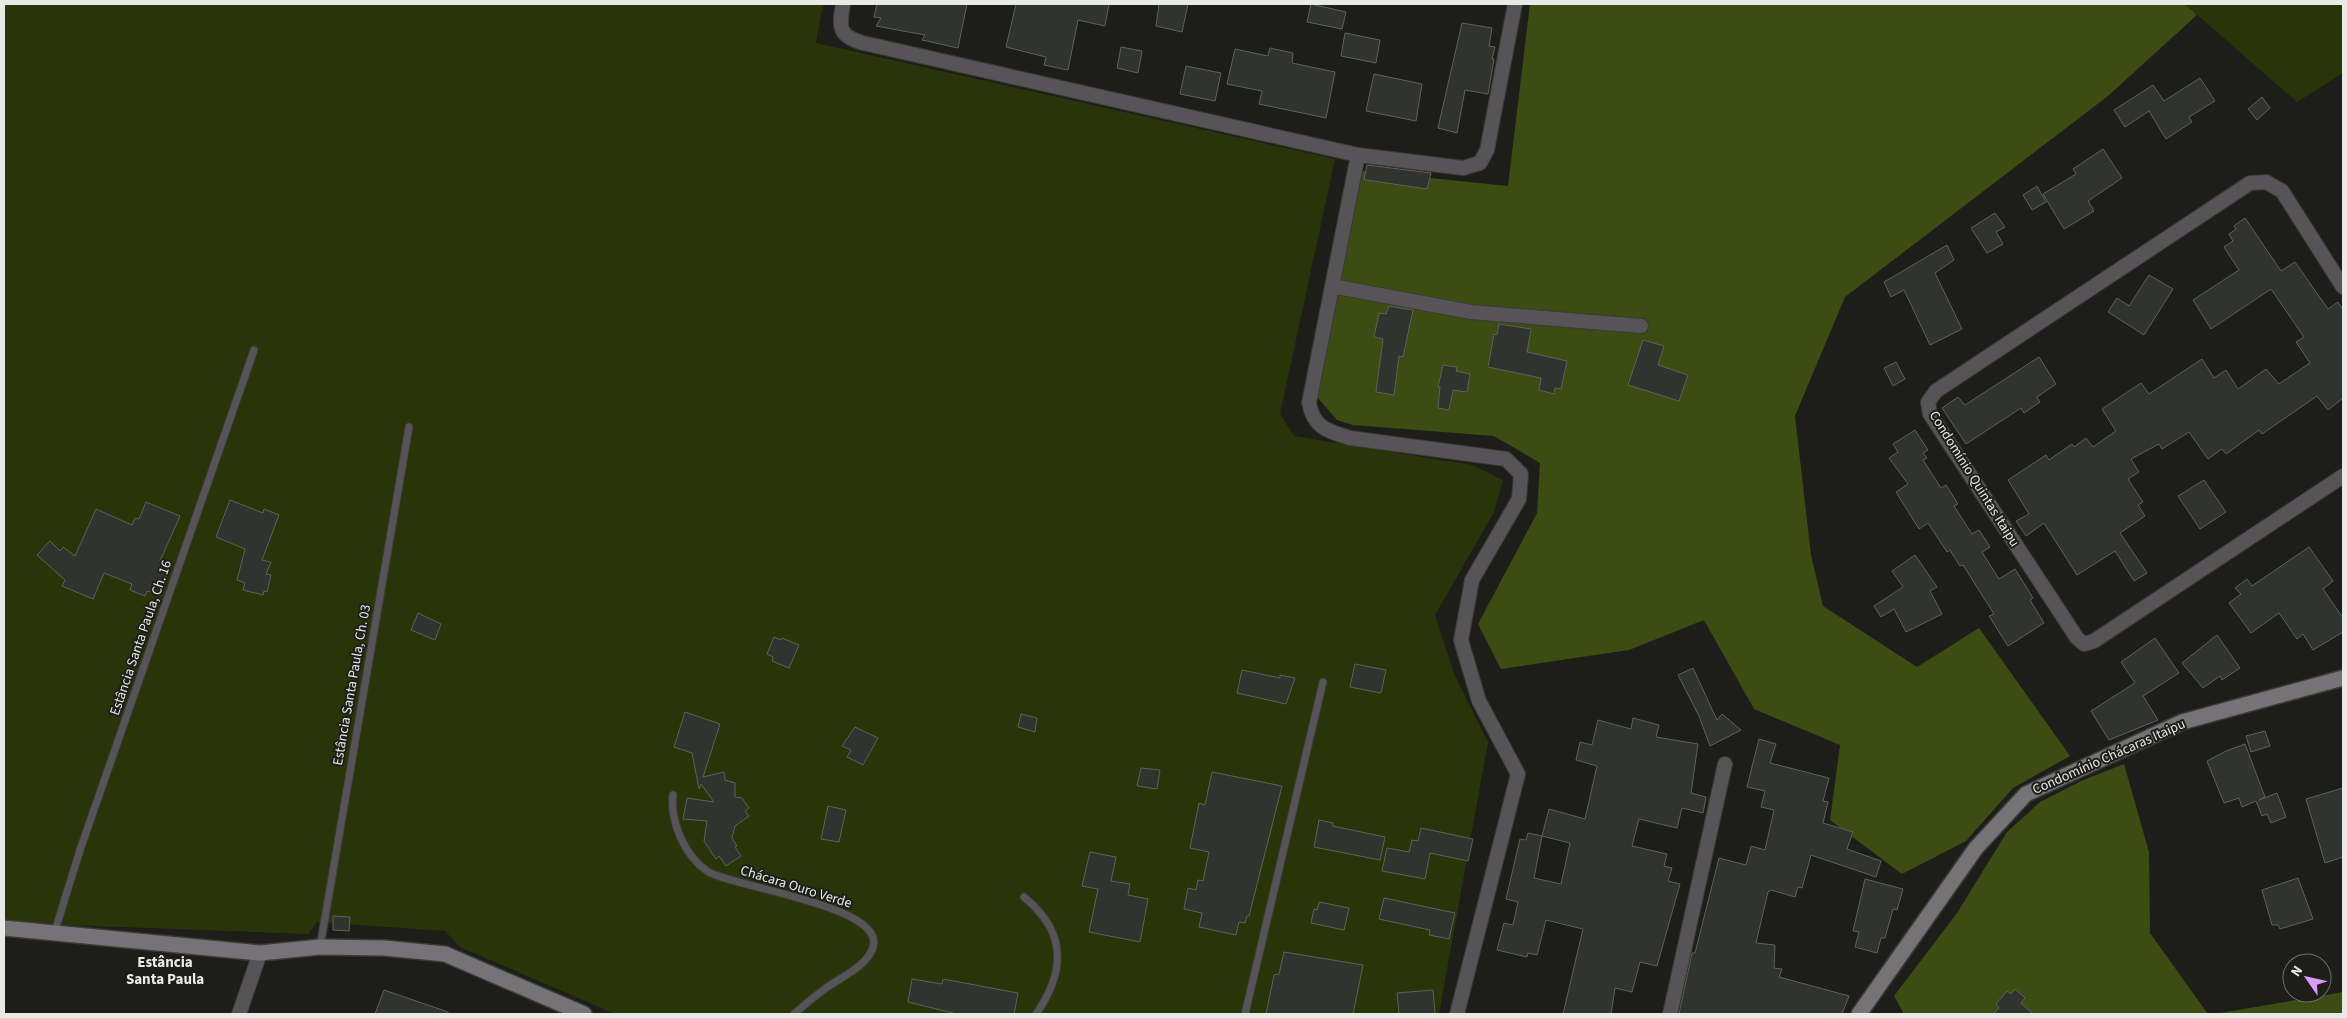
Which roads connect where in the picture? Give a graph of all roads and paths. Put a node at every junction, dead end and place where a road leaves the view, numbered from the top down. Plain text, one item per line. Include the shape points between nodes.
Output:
1 (843, 4) edge
2 (1515, 4) edge
3 (1358, 155) junction
4 (1332, 286) junction
5 (2343, 287) edge
6 (1641, 326) dead end
7 (254, 350) dead end
8 (409, 427) dead end
9 (2343, 476) edge
10 (2343, 678) edge
11 (1323, 682) dead end
12 (1725, 764) dead end
13 (673, 794) dead end
14 (1024, 897) dead end
15 (4, 928) edge
16 (54, 934) junction
17 (320, 947) junction
18 (260, 954) junction
19 (239, 1014) edge
20 (584, 1014) edge
21 (794, 1014) edge
22 (1036, 1014) edge
23 (1245, 1014) edge
24 (1457, 1014) edge
25 (1670, 1014) edge
26 (1859, 1014) edge

1 - 3 street via 840,23 843,32 850,39 862,43
2 - 3 street via 1487,150 1480,163 1464,168
3 - 4 street
4 - 6 street via 1471,312
4 - 24 street via 1309,402 1312,418 1326,431 1350,438 1506,459 1520,474 1519,499 1472,580 1461,640 1480,701 1518,774
5 - 9 street, Condomínio Quintas Itaipu via 2282,191 2266,182 2250,183 1936,391 1928,402 1930,414 2084,644 2094,641
7 - 16 lane, Estância Santa Paula, Ch. 16 via 83,840
8 - 17 lane, Estância Santa Paula, Ch. 03
10 - 26 street, Condomínio Chácaras Itaipu via 2182,722 2026,794 1976,848
11 - 23 lane
12 - 25 street
13 - 21 lane, Chácara Ouro Verde via 675,823 693,858 707,871 726,880 776,892 858,919 874,934 868,956 851,973 827,987
14 - 22 lane via 1040,910 1052,929 1059,950 1057,974
15 - 16 street
16 - 18 street
17 - 18 street
17 - 20 street via 384,948 445,954
18 - 19 street

